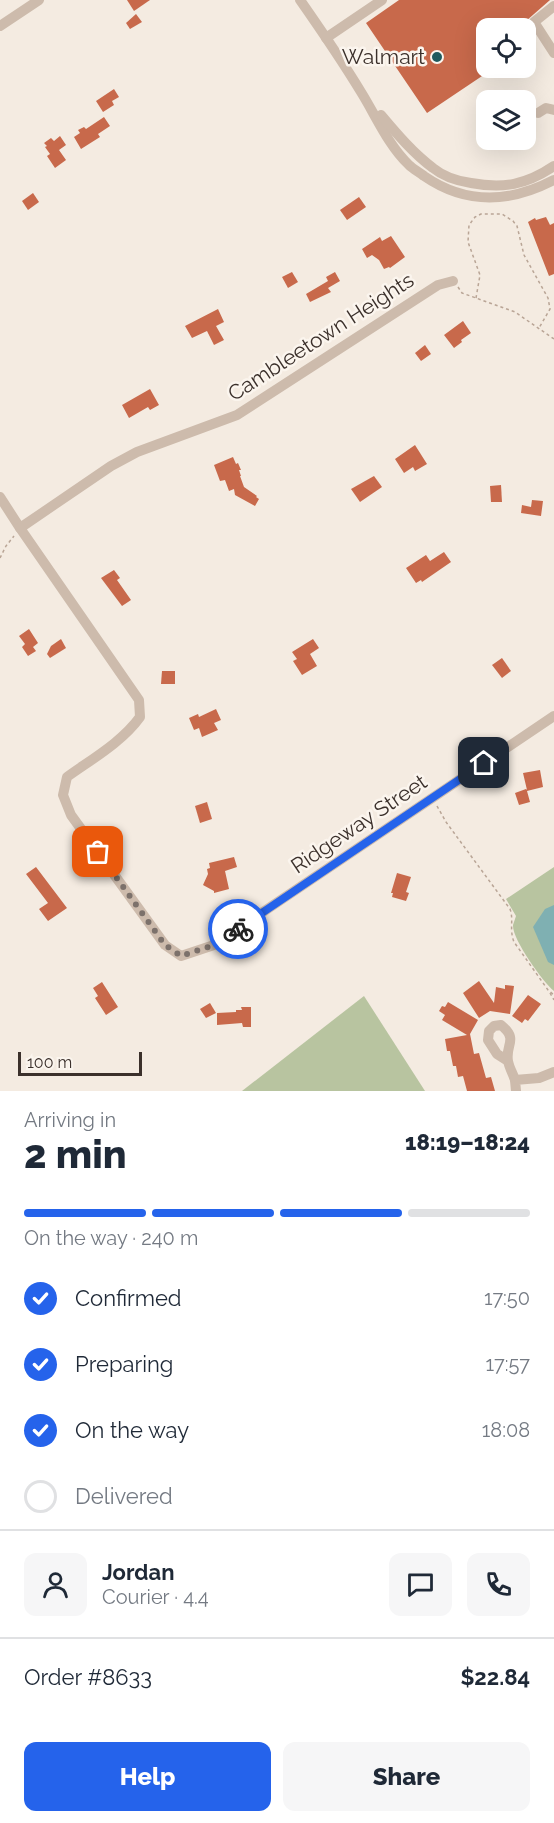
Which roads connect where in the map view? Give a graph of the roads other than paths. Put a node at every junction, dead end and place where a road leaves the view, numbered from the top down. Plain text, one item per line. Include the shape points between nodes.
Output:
1 (39, 0) edge
2 (300, 0) edge
3 (382, 0) edge
4 (554, 6) edge
5 (0, 26) edge
6 (326, 39) junction
7 (554, 53) edge
8 (362, 92) junction
9 (554, 110) edge
10 (538, 112) tunnel mouth
11 (554, 167) edge
12 (554, 180) edge
13 (453, 281) road end
14 (0, 497) edge
15 (22, 529) junction
16 (554, 716) edge
17 (508, 1061) dead end
18 (554, 1072) edge
19 (515, 1085) edge

1 - 5 street
2 - 6 street
3 - 6 street
4 - 7 street via 534,22
6 - 8 street
8 - 11 street via 409,147 434,170 456,181 509,186
8 - 12 street via 394,147 410,166 438,185 471,196 501,198
9 - 10 street
13 - 15 street, Cambleetown Heights via 438,285 237,415 137,452 111,466
14 - 15 street
15 - 16 street, Ridgeway Street via 139,700 140,717 135,724 67,777 63,795 71,814 165,945 181,956 214,945
17 - 19 street
18 - 19 street

